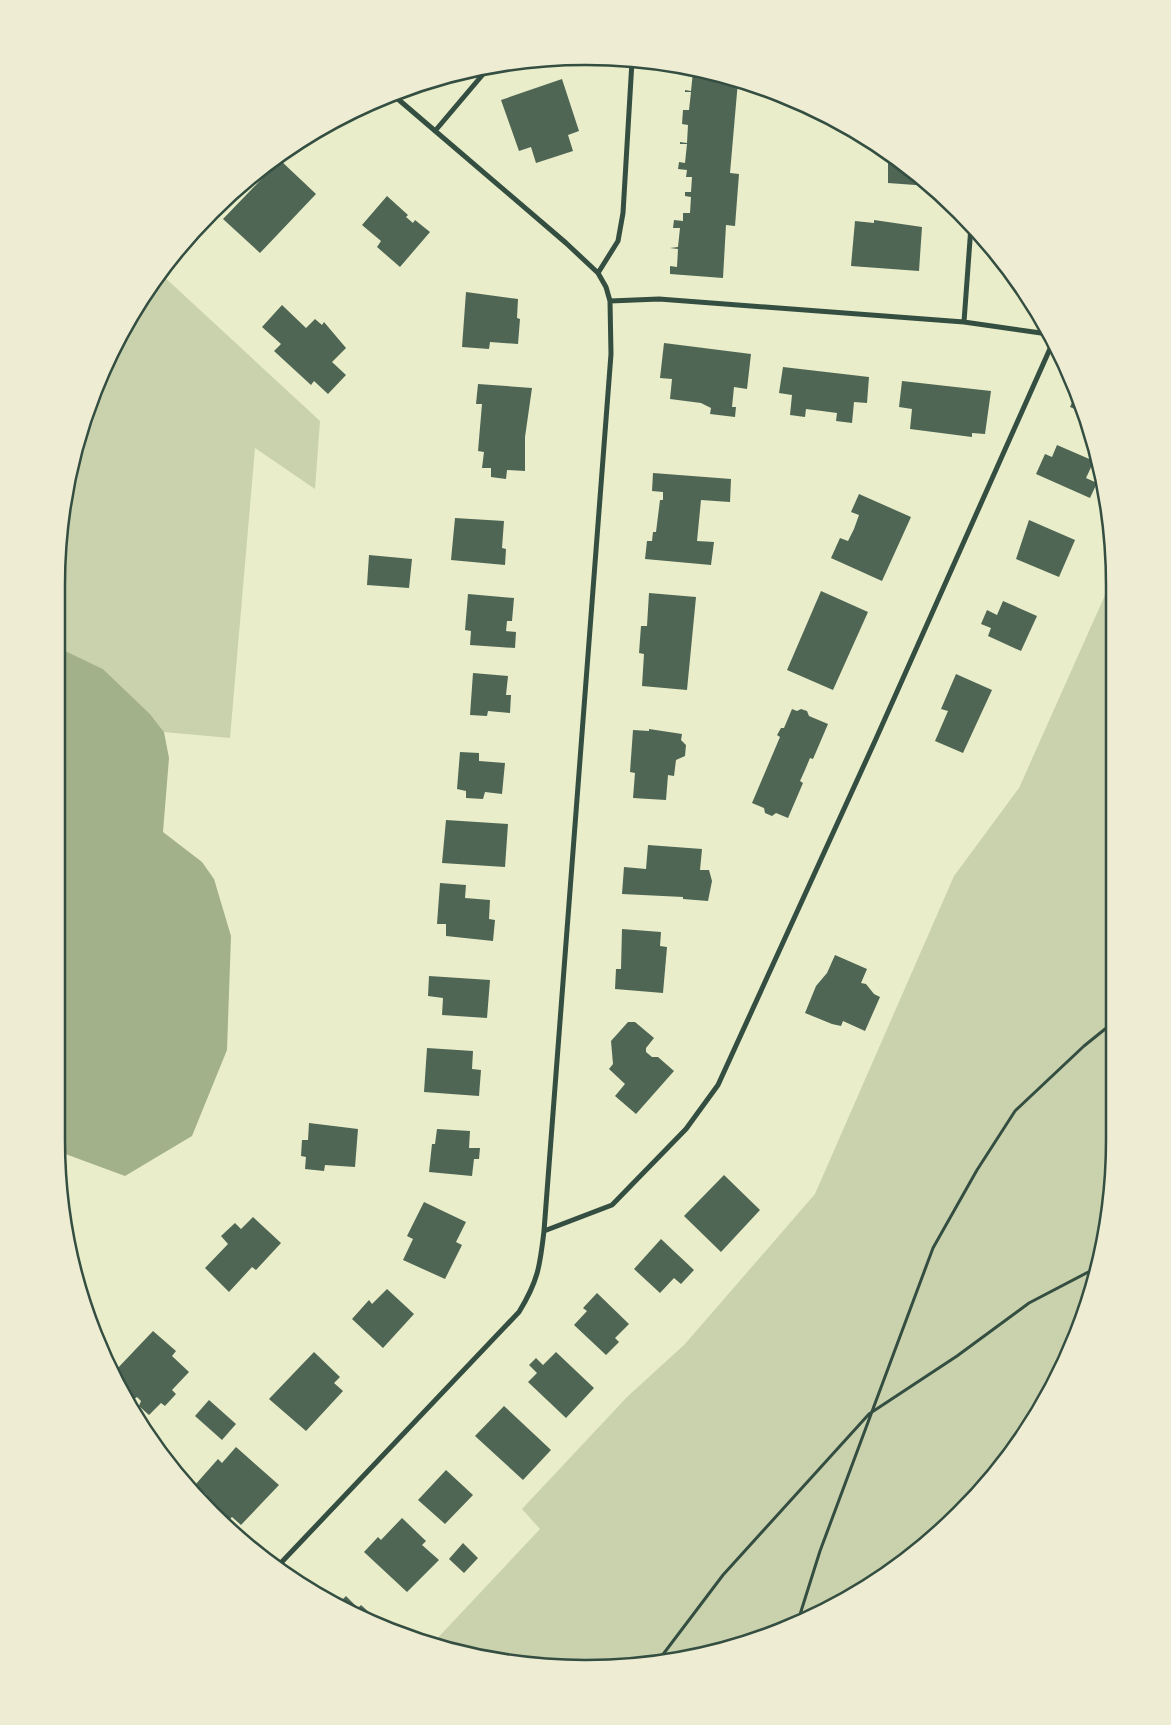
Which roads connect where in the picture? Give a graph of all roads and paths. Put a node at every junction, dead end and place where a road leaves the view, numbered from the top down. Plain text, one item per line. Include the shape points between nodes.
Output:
1 (632, 67) edge
2 (482, 75) edge
3 (399, 100) edge
4 (435, 131) junction
5 (970, 235) edge
6 (598, 273) junction
7 (610, 301) junction
8 (964, 322) junction
9 (1040, 333) edge
10 (1049, 350) edge
11 (1106, 1028) edge
12 (544, 1231) junction
13 (1089, 1272) edge
14 (869, 1414) junction
15 (282, 1562) edge
16 (800, 1613) edge
17 (662, 1654) edge

1 - 6 street via 623,213 618,241
2 - 4 street
3 - 4 street
4 - 6 street
5 - 8 street
6 - 7 street
7 - 8 street via 659,299
7 - 12 street via 611,354
8 - 9 street
10 - 12 street via 718,1085 686,1129 612,1205
11 - 14 path via 1015,1111 977,1170 933,1248
12 - 15 street via 534,1288 519,1312
13 - 14 path via 1029,1303 957,1356
14 - 16 path
14 - 17 path via 723,1574

